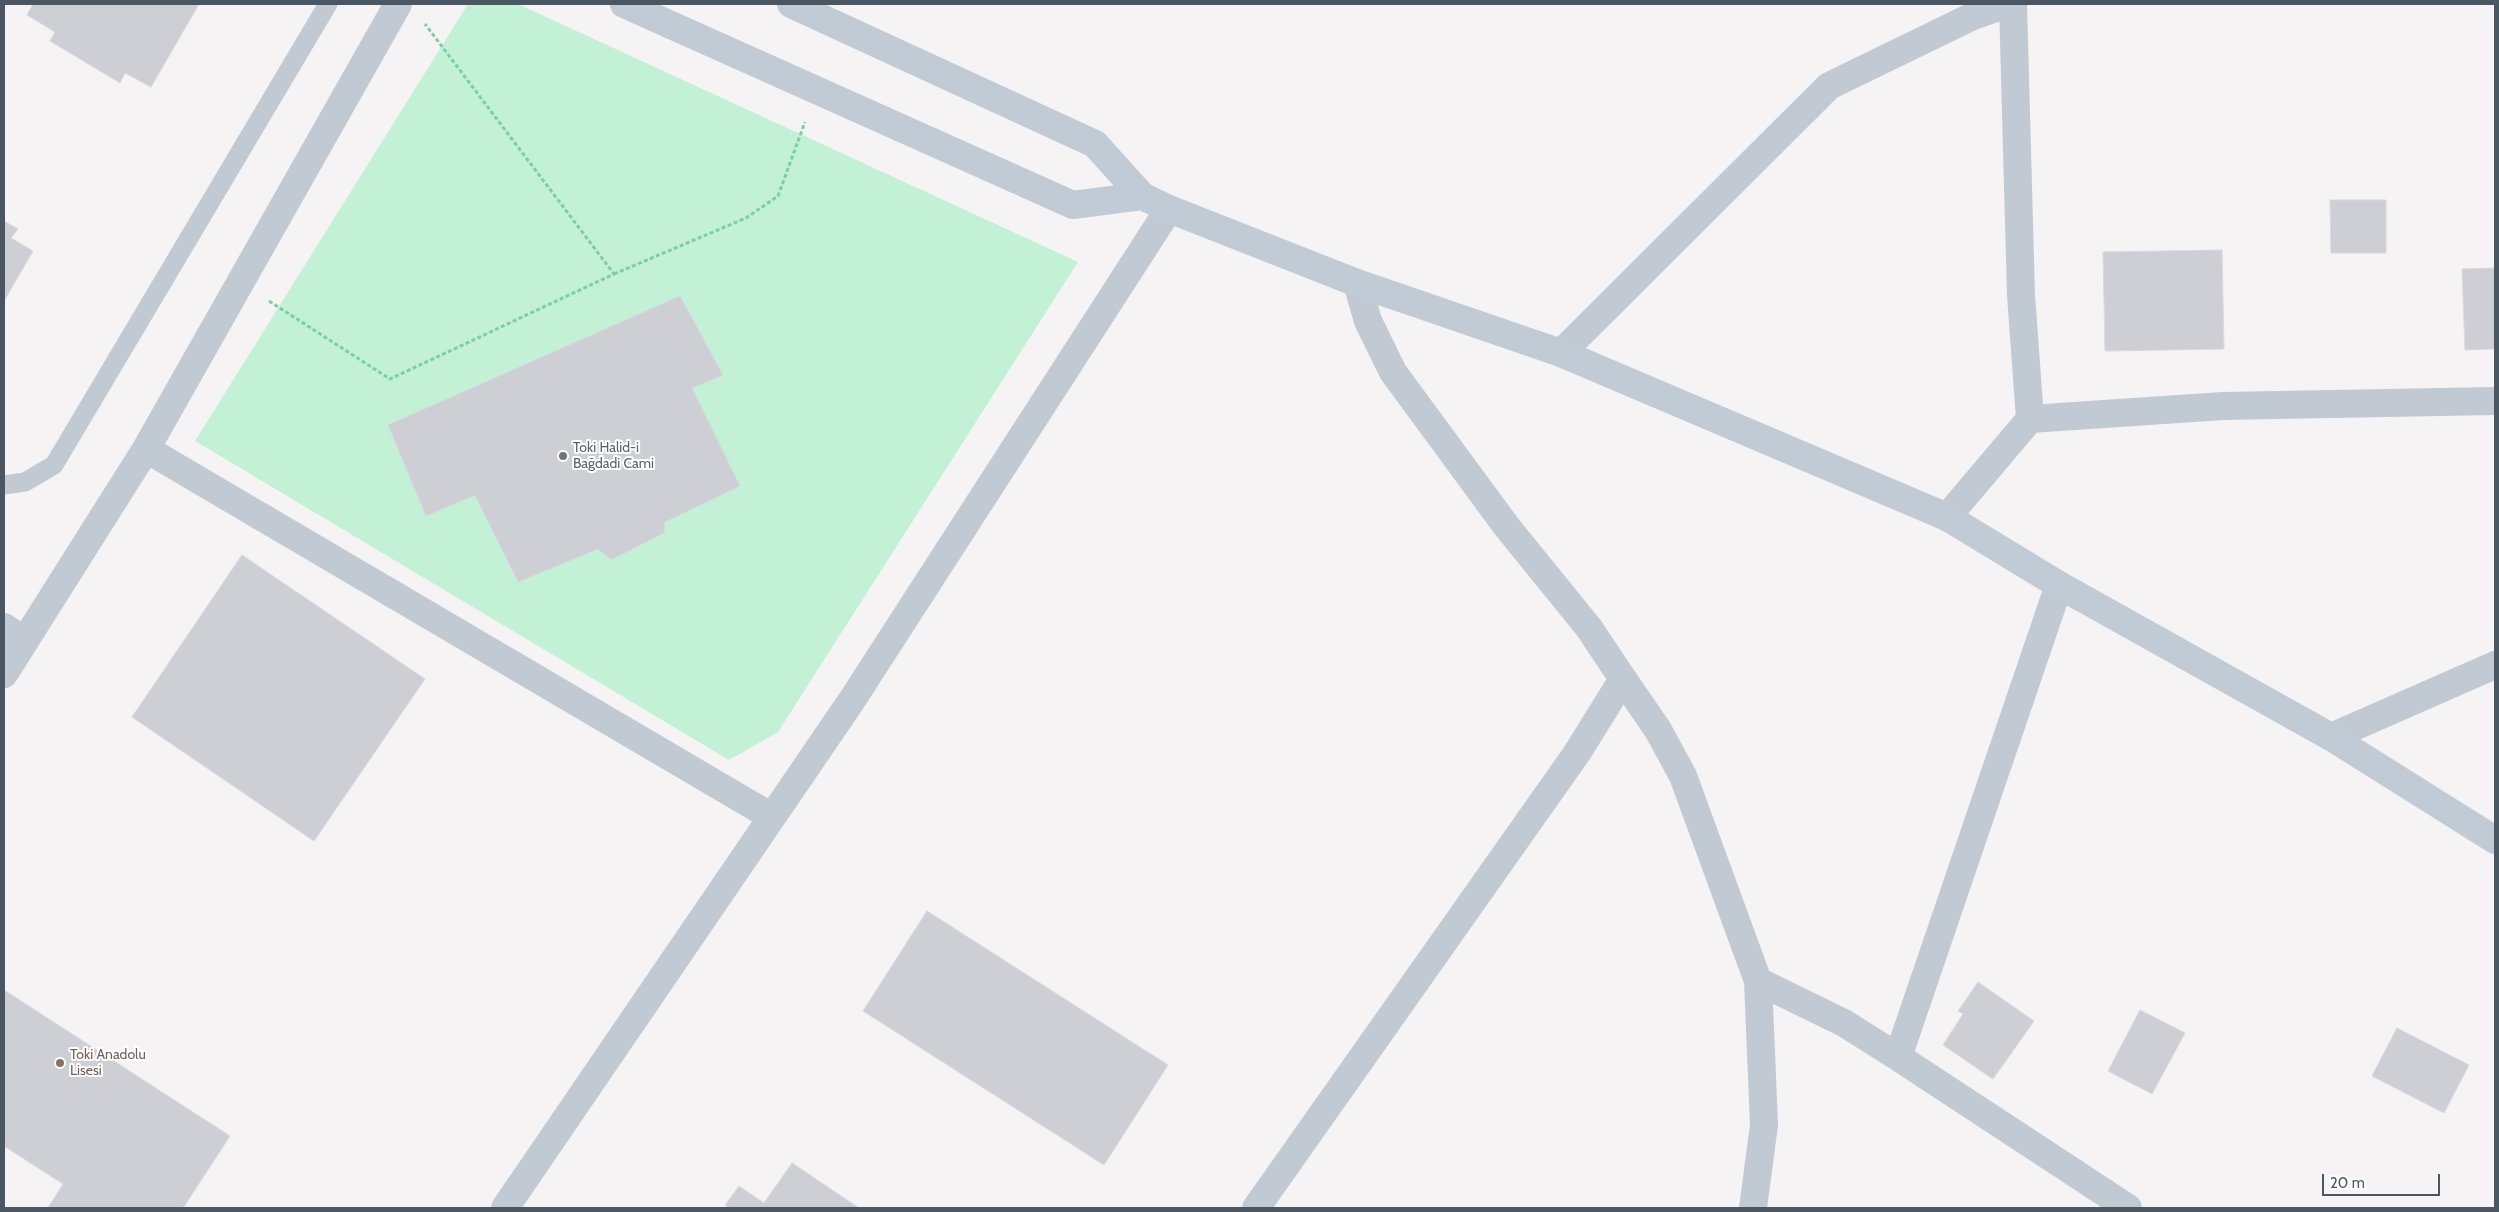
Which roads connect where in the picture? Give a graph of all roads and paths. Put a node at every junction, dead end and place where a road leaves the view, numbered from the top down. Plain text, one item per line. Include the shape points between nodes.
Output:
1 (328, 4) edge
2 (398, 4) edge
3 (624, 4) edge
4 (791, 4) edge
5 (2007, 4) edge
6 (422, 20) dead end
7 (817, 91) junction
8 (1142, 196) junction
9 (1170, 209) junction
10 (614, 274) junction
11 (240, 282) junction
12 (1357, 283) junction
13 (1560, 354) junction
14 (2495, 401) edge
15 (2030, 419) junction
16 (146, 449) junction
17 (4, 485) edge
18 (1947, 517) junction
19 (2059, 585) junction
20 (14, 634) edge
21 (2495, 666) edge
22 (4, 674) edge
23 (1624, 679) junction
24 (2331, 737) junction
25 (772, 817) junction
26 (2495, 840) edge
27 (1758, 980) junction
28 (1898, 1057) junction
29 (505, 1208) edge
30 (1256, 1208) edge
31 (1753, 1208) edge
32 (2128, 1208) edge

1 - 17 lane via 54,465 25,482
2 - 11 street
3 - 7 street
4 - 8 street via 1095,144
5 - 13 street via 1973,16 1829,86
5 - 15 street
6 - 10 path
7 - 8 street via 1073,205
7 - 10 path via 778,196 746,218
8 - 9 street
9 - 12 street
9 - 25 street via 852,700
10 - 11 path via 390,379
11 - 16 street
12 - 13 street
12 - 23 street via 1368,321 1393,372 1507,527 1589,628
13 - 18 street
14 - 15 street via 2223,406
15 - 18 street
16 - 20 street
16 - 25 street
18 - 19 street
19 - 24 street
19 - 28 street
20 - 22 street
21 - 24 street
23 - 27 street via 1658,730 1683,776
23 - 30 street via 1577,753
24 - 26 street
25 - 29 street
27 - 28 street via 1844,1023
27 - 31 street via 1764,1125
28 - 32 street

